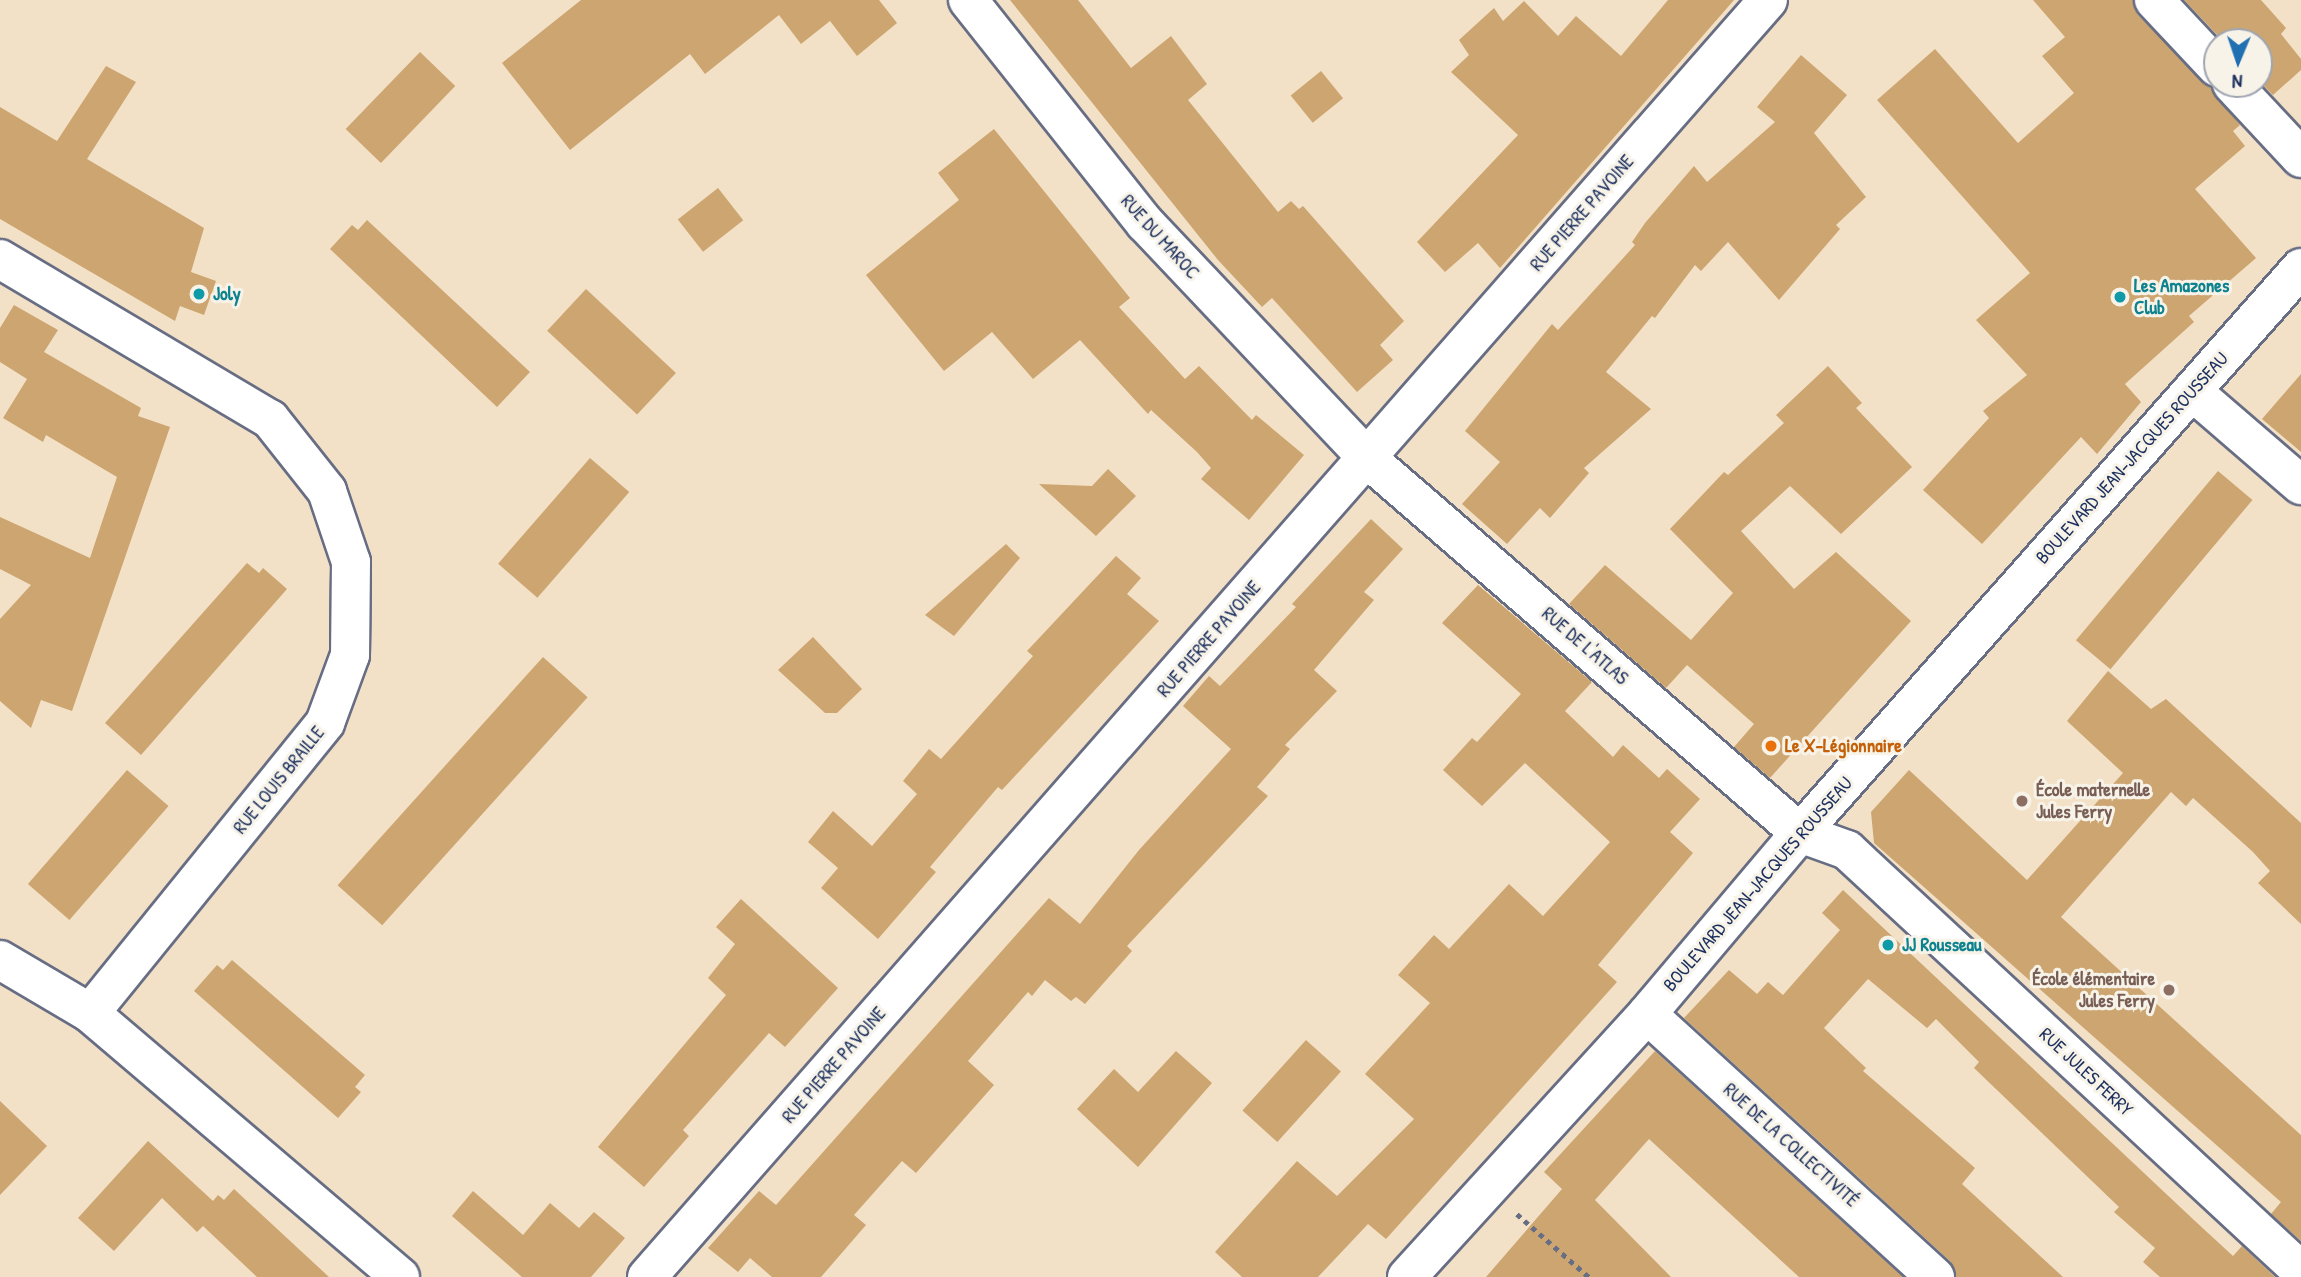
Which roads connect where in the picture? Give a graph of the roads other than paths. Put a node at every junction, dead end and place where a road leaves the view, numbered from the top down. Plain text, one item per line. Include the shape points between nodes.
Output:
1 (968, 0) edge
2 (1768, 0) edge
3 (2154, 0) edge
4 (2203, 52) edge
5 (2245, 98) edge
6 (2301, 158) edge
7 (0, 259) edge
8 (2301, 268) edge
9 (2192, 391) junction
10 (1369, 460) junction
11 (2301, 485) edge
12 (1800, 833) junction
13 (0, 960) edge
14 (90, 1013) junction
15 (1647, 1014) junction
16 (2301, 1271) edge
17 (400, 1277) edge
18 (647, 1277) edge
19 (1407, 1277) edge
20 (1935, 1277) edge

1 - 10 street, RUE DU MAROC via 1145,223
2 - 10 street, RUE PIERRE PAVOINE
3 - 4 street
5 - 6 street
7 - 14 street, RUE LOUIS BRAILLE via 271,419 327,491 351,562 350,655 325,723
8 - 9 street, BOULEVARD JEAN-JACQUES ROUSSEAU
9 - 11 street
9 - 12 street, BOULEVARD JEAN-JACQUES ROUSSEAU
10 - 12 street, RUE DE L'ATLAS
10 - 18 street, RUE PIERRE PAVOINE
12 - 15 street, BOULEVARD JEAN-JACQUES ROUSSEAU
12 - 16 street, RUE JULES FERRY via 1847,850
13 - 14 street
14 - 17 street
15 - 19 street, BOULEVARD JEAN-JACQUES ROUSSEAU
15 - 20 street, RUE DE LA COLLECTIVITÉ

